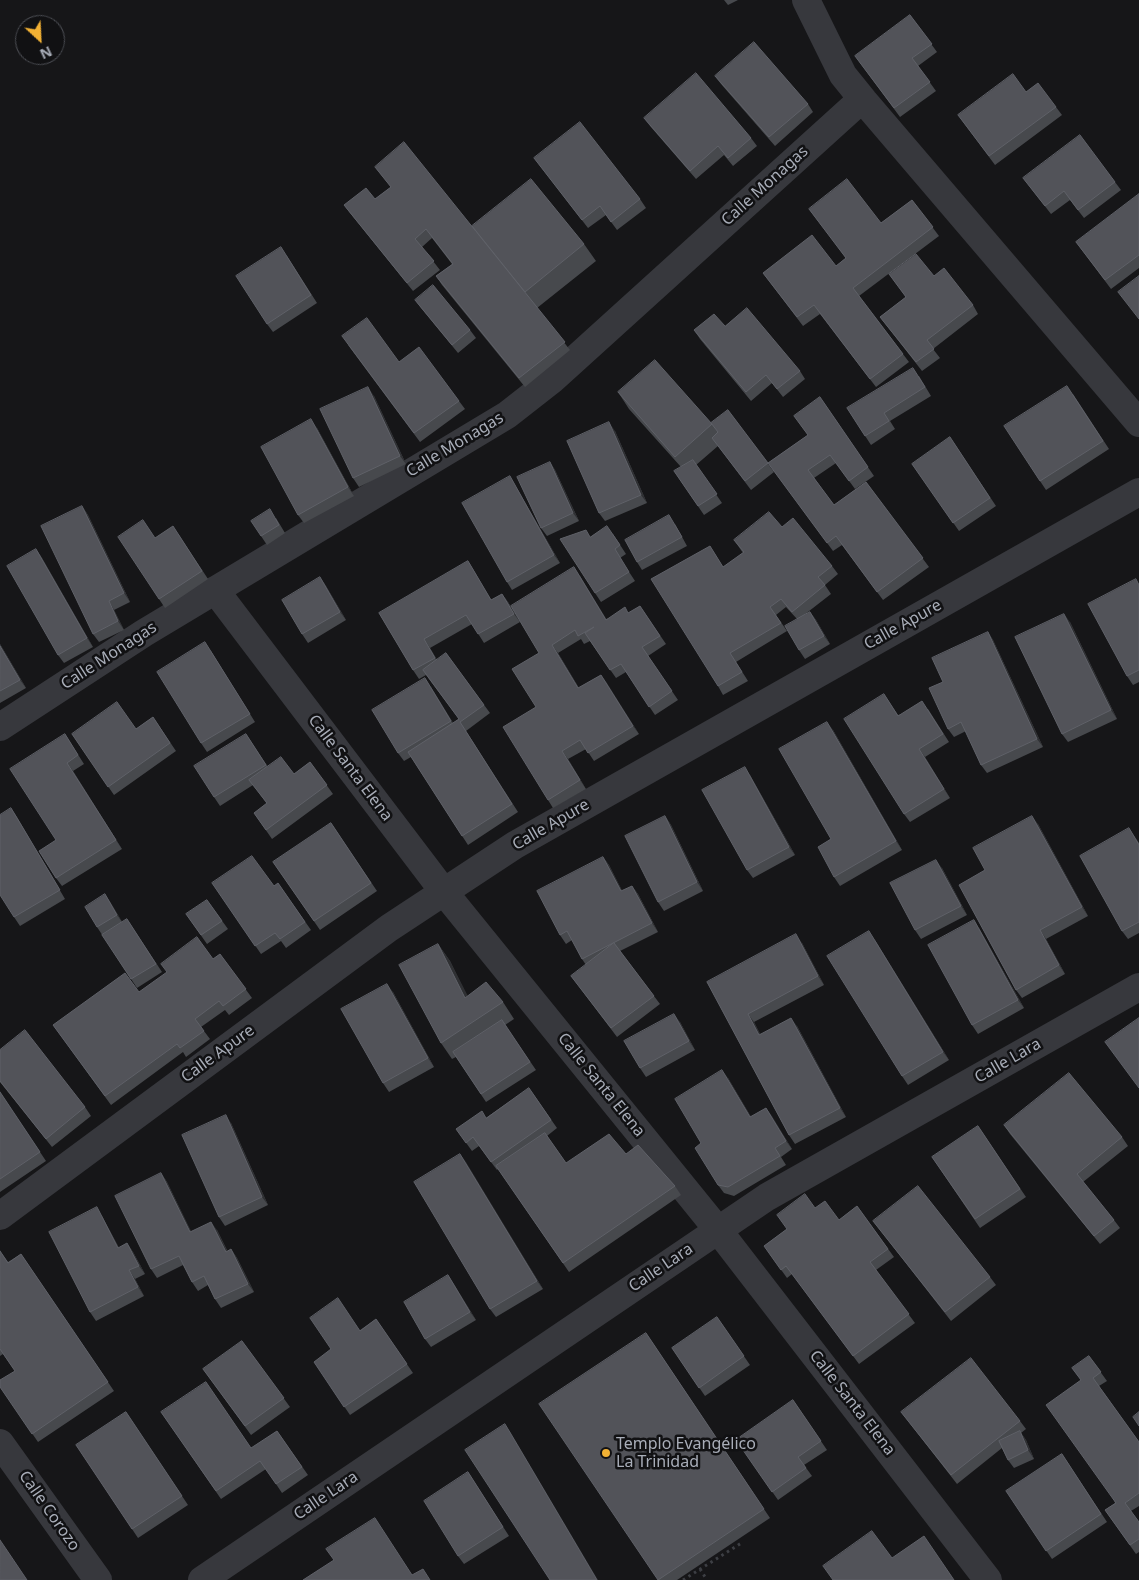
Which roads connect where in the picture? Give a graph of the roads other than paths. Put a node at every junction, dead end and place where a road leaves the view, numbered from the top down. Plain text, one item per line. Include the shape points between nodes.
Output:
1 (806, 0) edge
2 (862, 99) junction
3 (1139, 423) edge
4 (1139, 492) edge
5 (215, 590) junction
6 (0, 727) edge
7 (444, 892) junction
8 (1139, 987) edge
9 (0, 1216) edge
10 (718, 1230) junction
11 (0, 1443) edge
12 (98, 1580) edge
13 (202, 1580) edge
14 (988, 1580) edge

1 - 2 street via 843,75
2 - 3 street
2 - 5 street, Calle Monagas via 553,378 507,415
4 - 7 street, Calle Apure via 515,845
5 - 6 street, Calle Monagas
5 - 7 street, Calle Santa Elena
7 - 9 street, Calle Apure via 381,934
7 - 10 street, Calle Santa Elena
8 - 10 street, Calle Lara via 767,1197
10 - 13 street, Calle Lara
10 - 14 street, Calle Santa Elena
11 - 12 street, Calle Corozo

